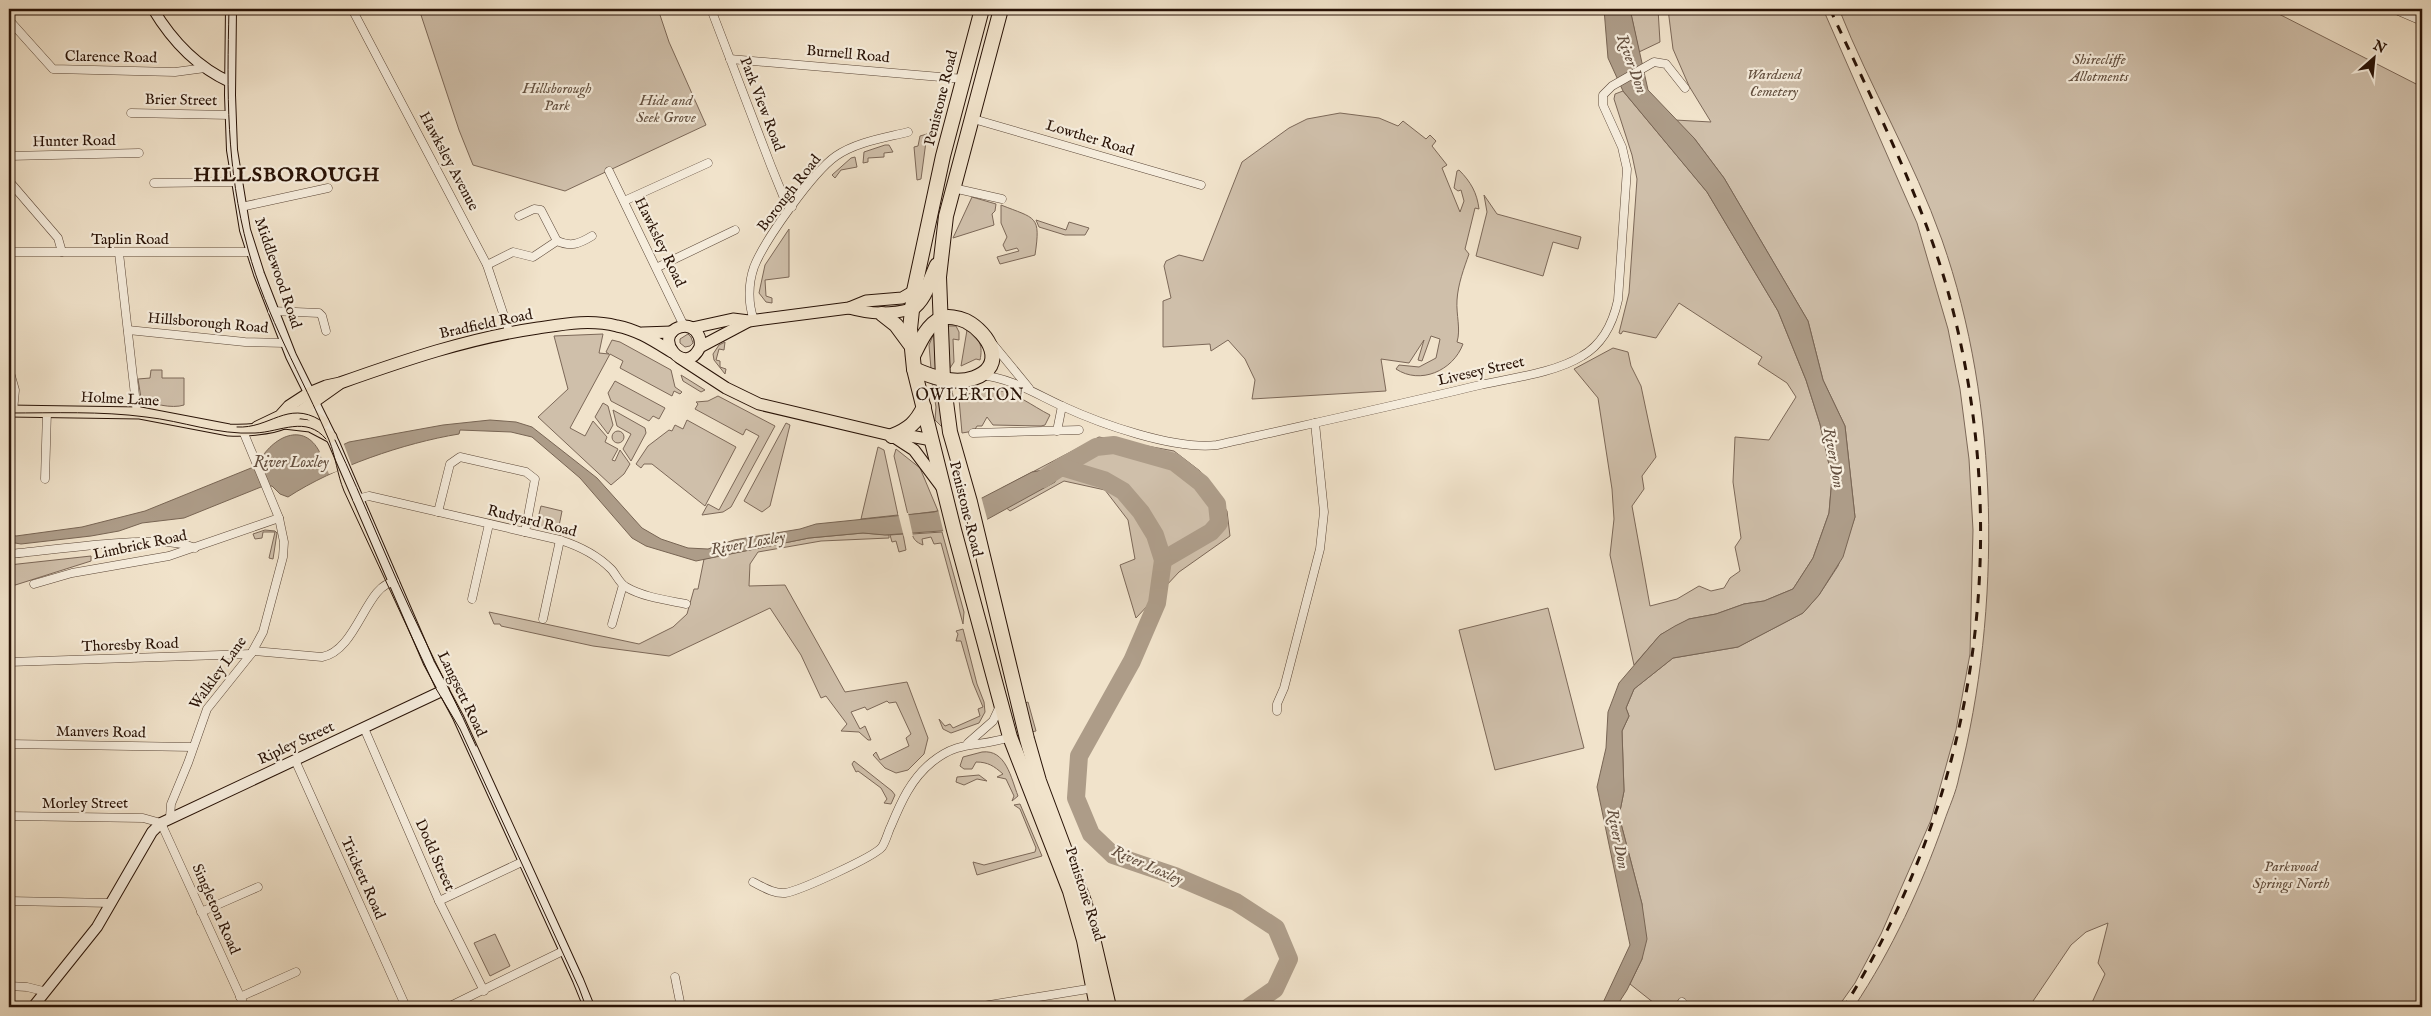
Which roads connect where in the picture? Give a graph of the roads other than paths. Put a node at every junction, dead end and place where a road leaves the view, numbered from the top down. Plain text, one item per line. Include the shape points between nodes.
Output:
1 (153, 9) edge
2 (231, 9) edge
3 (352, 9) edge
4 (711, 9) edge
5 (982, 9) edge
6 (1001, 9) edge
7 (2394, 9) edge
8 (9, 20) edge
9 (2422, 21) edge
10 (730, 59) junction
11 (205, 68) junction
12 (964, 79) junction
13 (230, 82) junction
14 (1685, 88) dead end
15 (131, 113) dead end
16 (230, 115) junction
17 (970, 118) junction
18 (908, 132) dead end
19 (139, 153) dead end
20 (9, 156) edge
21 (708, 163) dead end
22 (609, 171) dead end
23 (9, 180) edge
24 (237, 182) junction
25 (154, 183) dead end
26 (1201, 186) dead end
27 (328, 188) dead end
28 (952, 188) junction
29 (1002, 200) dead end
30 (624, 201) junction
31 (241, 207) junction
32 (792, 207) junction
33 (520, 216) dead end
34 (734, 230) dead end
35 (592, 236) dead end
36 (557, 241) junction
37 (9, 252) edge
38 (62, 252) junction
39 (119, 252) junction
40 (252, 252) junction
41 (940, 258) junction
42 (488, 265) junction
43 (658, 267) junction
44 (914, 291) junction
45 (849, 308) junction
46 (911, 309) junction
47 (272, 311) junction
48 (882, 314) junction
49 (940, 319) junction
50 (752, 321) junction
51 (688, 327) junction
52 (128, 330) junction
53 (326, 331) dead end
54 (509, 331) junction
55 (672, 332) junction
56 (642, 333) junction
57 (988, 338) junction
58 (285, 343) junction
59 (699, 349) junction
60 (676, 355) junction
61 (913, 356) junction
62 (9, 369) edge
63 (707, 374) junction
64 (980, 375) junction
65 (943, 379) junction
66 (1029, 388) junction
67 (312, 397) junction
68 (1062, 406) junction
69 (924, 407) junction
70 (11, 411) edge
71 (47, 411) junction
72 (302, 412) junction
73 (137, 413) junction
74 (282, 420) junction
75 (323, 422) junction
76 (1315, 424) junction
77 (1079, 430) dead end
78 (243, 431) junction
79 (1057, 431) junction
80 (972, 433) dead end
81 (892, 436) junction
82 (333, 440) junction
83 (932, 440) junction
84 (955, 455) junction
85 (45, 479) dead end
86 (944, 489) junction
87 (357, 499) junction
88 (438, 512) junction
89 (279, 518) junction
90 (489, 524) junction
91 (525, 532) junction
92 (560, 540) junction
93 (195, 548) junction
94 (9, 554) edge
95 (395, 582) junction
96 (34, 584) dead end
97 (623, 585) junction
98 (472, 599) dead end
99 (686, 604) dead end
100 (543, 619) dead end
101 (612, 624) dead end
102 (252, 652) junction
103 (9, 662) edge
104 (444, 690) junction
105 (1017, 699) junction
106 (1001, 702) junction
107 (1277, 711) dead end
108 (364, 728) junction
109 (1010, 737) junction
110 (968, 743) junction
111 (9, 744) edge
112 (192, 747) junction
113 (295, 760) junction
114 (9, 816) edge
115 (166, 820) junction
116 (524, 862) junction
117 (753, 882) dead end
118 (258, 886) dead end
119 (9, 901) edge
120 (439, 901) junction
121 (111, 903) junction
122 (201, 912) junction
123 (565, 950) junction
124 (296, 972) dead end
125 (675, 977) dead end
126 (9, 986) edge
127 (1094, 988) junction
128 (44, 991) junction
129 (484, 991) junction
130 (240, 997) junction
131 (33, 1007) edge
132 (245, 1007) edge
133 (406, 1007) edge
134 (448, 1007) edge
135 (588, 1007) edge
136 (681, 1007) edge
137 (978, 1007) edge
138 (1097, 1007) edge
139 (1109, 1007) edge

1 - 11 street via 183,48
2 - 13 street, Middlewood Road
3 - 42 street, Hawksley Avenue
4 - 10 street, Park View Road
5 - 12 highway, Penistone Road
6 - 17 highway, Penistone Road
7 - 9 street
8 - 11 street, Clarence Road via 53,69 176,72
10 - 12 street, Burnell Road
10 - 32 street, Park View Road via 784,198
11 - 13 street
12 - 44 highway, Penistone Road via 931,206
13 - 16 street, Middlewood Road
14 - 76 street, Livesey Street via 1663,63 1654,62 1612,86 1603,95 1603,105 1622,147 1628,176 1618,300 1611,324 1598,343 1581,357 1565,364
15 - 16 street, Brier Street
16 - 24 street, Middlewood Road
17 - 26 street, Lowther Road
17 - 28 highway, Penistone Road
18 - 32 street, Borough Road via 870,141 836,155
19 - 20 street, Hunter Road
21 - 30 street
22 - 30 street, Hawksley Road
23 - 38 street via 58,238
24 - 25 street
24 - 31 street, Middlewood Road
27 - 31 street
28 - 29 street
28 - 41 highway, Penistone Road
30 - 43 street, Hawksley Road
31 - 40 street, Middlewood Road
32 - 50 street, Borough Road via 765,245 754,269 750,293
33 - 36 street via 538,208
34 - 43 street
35 - 36 street via 575,245
36 - 42 street via 533,257 513,252
37 - 38 street, Taplin Road
38 - 39 street, Taplin Road
39 - 40 street, Taplin Road
39 - 52 street
40 - 47 street, Middlewood Road
41 - 46 highway via 923,297
41 - 49 highway, Penistone Road
42 - 54 street, Hawksley Avenue
43 - 51 street, Hawksley Road
44 - 45 main road via 902,298 866,301
44 - 46 highway, Penistone Road
45 - 48 main road
45 - 50 main road
46 - 48 main road
46 - 61 highway, Penistone Road
47 - 53 street via 319,313
47 - 58 street, Middlewood Road
48 - 61 highway via 896,325
49 - 57 highway via 960,318
49 - 61 highway via 926,332
49 - 65 highway, Penistone Road
50 - 51 main road, Bradfield Road via 733,319
50 - 59 main road
51 - 55 main road, Bradfield Road
51 - 59 main road via 700,336
52 - 58 street, Hillsborough Road
52 - 73 street
54 - 56 main road, Bradfield Road via 597,322
54 - 67 main road, Bradfield Road via 447,347 326,386
55 - 56 main road, Bradfield Road
55 - 60 main road via 668,342
56 - 60 main road, Bradfield Road
57 - 64 highway via 992,358 986,371
57 - 66 street, Livesey Street
58 - 67 street, Middlewood Road
59 - 60 main road via 690,358
59 - 63 main road
60 - 63 main road, Bradfield Road
61 - 65 highway
61 - 69 highway, Penistone Road
62 - 70 street via 15,390
63 - 81 main road, Bradfield Road via 726,388 759,404
64 - 65 highway via 964,380
64 - 66 street, Livesey Street
65 - 84 highway, Penistone Road
66 - 68 street, Livesey Street
67 - 72 main road
67 - 74 main road, Holme Lane via 289,406
67 - 75 street, Langsett Road
68 - 76 street, Livesey Street via 1126,429 1194,446 1217,445
68 - 79 street
69 - 81 highway via 909,429
69 - 83 highway, Penistone Road
70 - 71 main road, Holme Lane
71 - 73 main road, Holme Lane
71 - 85 street
72 - 74 main road
72 - 75 main road
73 - 78 main road, Holme Lane
74 - 78 main road, Holme Lane
74 - 82 main road via 310,426
75 - 82 street, Langsett Road
76 - 107 street via 1324,512 1320,549 1284,688 1276,704
77 - 79 street
78 - 89 street, Walkley Lane
79 - 80 street
81 - 83 main road
81 - 86 main road via 914,450
82 - 87 street, Langsett Road
83 - 84 highway
83 - 86 highway, Penistone Road
84 - 105 highway, Penistone Road via 970,502
86 - 106 highway, Penistone Road
87 - 88 street, Rudyard Road via 369,496
87 - 95 street, Langsett Road
88 - 90 street, Rudyard Road
88 - 91 street via 450,464 460,457 526,472 535,479
89 - 93 street, Limbrick Road
89 - 102 street, Walkley Lane via 284,542 283,557 263,632
90 - 91 street, Rudyard Road
90 - 98 street
91 - 92 street, Rudyard Road
92 - 97 street, Rudyard Road via 596,556
92 - 100 street
93 - 94 street via 178,542 153,541
93 - 96 street, Limbrick Road
95 - 102 street, Thoresby Road via 382,587 346,643 330,656
95 - 104 street, Langsett Road via 429,663
97 - 99 street, Rudyard Road via 634,591
97 - 101 street
102 - 103 street, Thoresby Road
102 - 112 street, Walkley Lane via 207,709
104 - 108 street, Ripley Street
104 - 116 street, Langsett Road
105 - 109 highway via 1015,730
105 - 139 highway, Penistone Road via 1039,781 1085,904
106 - 109 highway, Penistone Road
106 - 110 street via 993,721
108 - 113 street, Ripley Street
108 - 120 street, Dodd Street
109 - 110 street via 991,743
109 - 127 highway, Penistone Road via 1070,891
110 - 117 street via 945,752 923,770 902,798 881,847 872,854 792,891 775,892
111 - 112 street, Manvers Road
112 - 115 street, Walkley Lane
113 - 115 street, Ripley Street
113 - 133 street, Trickett Road
114 - 115 street, Morley Street
115 - 121 street, Walkley Lane via 152,832
115 - 122 street, Singleton Road via 172,846
116 - 120 street
116 - 123 street, Langsett Road
118 - 122 street
119 - 121 street
120 - 129 street, Dodd Street
121 - 128 street, Walkley Lane via 82,947
122 - 130 street, Singleton Road
123 - 129 street
123 - 135 street, Langsett Road
124 - 130 street
125 - 136 street
126 - 128 street
127 - 137 street
127 - 138 highway, Penistone Road
128 - 131 street, Walkley Lane
129 - 134 street
130 - 132 street, Singleton Road

